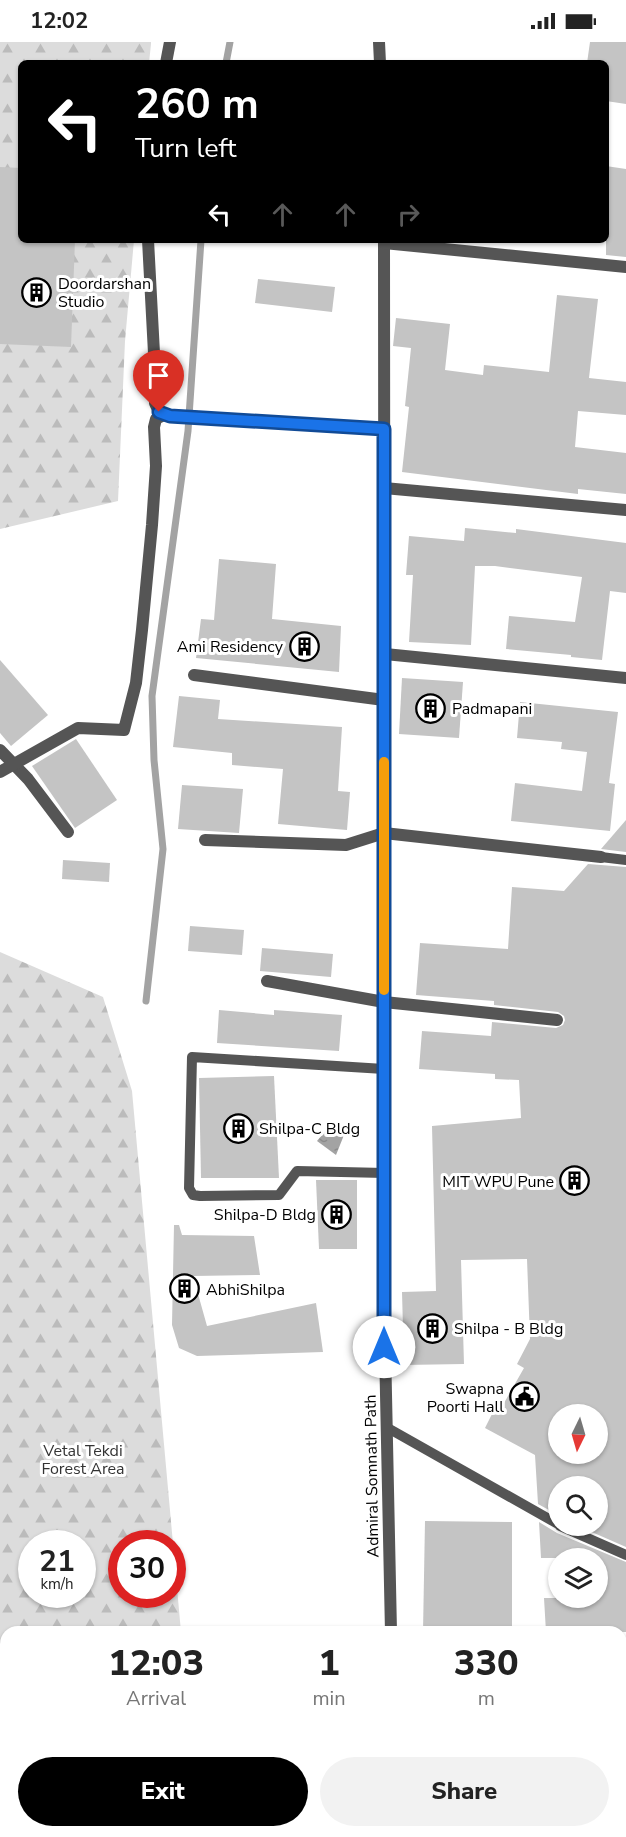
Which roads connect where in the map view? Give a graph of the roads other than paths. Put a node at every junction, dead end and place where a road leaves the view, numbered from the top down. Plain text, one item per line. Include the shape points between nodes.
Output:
1 (170, 42) edge
2 (379, 42) edge
3 (167, 60) edge
4 (380, 60) edge
5 (148, 243) edge
6 (384, 243) edge
7 (403, 243) edge
8 (626, 267) edge
9 (167, 416) junction
10 (384, 429) junction
11 (384, 488) junction
12 (626, 510) edge
13 (385, 654) junction
14 (194, 675) dead end
15 (626, 678) edge
16 (384, 700) junction
17 (0, 750) edge
18 (13, 765) junction
19 (0, 772) edge
20 (68, 832) dead end
21 (384, 833) junction
22 (205, 840) dead end
23 (601, 857) joint
24 (626, 860) edge
25 (267, 981) dead end
26 (384, 1002) junction
27 (557, 1020) dead end
28 (384, 1069) junction
29 (385, 1173) junction
30 (386, 1427) junction
31 (548, 1519) edge
32 (584, 1536) edge
33 (626, 1555) edge
34 (391, 1626) edge

1 - 3 street
2 - 4 street
5 - 9 street via 155,403 159,412
6 - 10 street, Admiral Somnath Path
7 - 8 street
9 - 10 street
9 - 18 street via 156,419 154,427 156,466 142,630 136,683 123,730 78,728
10 - 11 street, Admiral Somnath Path
11 - 12 street
11 - 13 street, Admiral Somnath Path
13 - 15 street
13 - 16 street, Admiral Somnath Path
14 - 16 street
16 - 21 street, Admiral Somnath Path
17 - 18 street
18 - 19 street
18 - 20 street
21 - 22 street via 346,845
21 - 23 street
21 - 26 street, Admiral Somnath Path
23 - 24 lane
25 - 26 street
26 - 27 street
26 - 28 street, Admiral Somnath Path
28 - 29 street, Admiral Somnath Path
28 - 29 lane via 192,1057 189,1188 193,1195 200,1196 279,1195 297,1170
29 - 30 street, Admiral Somnath Path
30 - 31 lane
30 - 34 street, Admiral Somnath Path
32 - 33 lane

